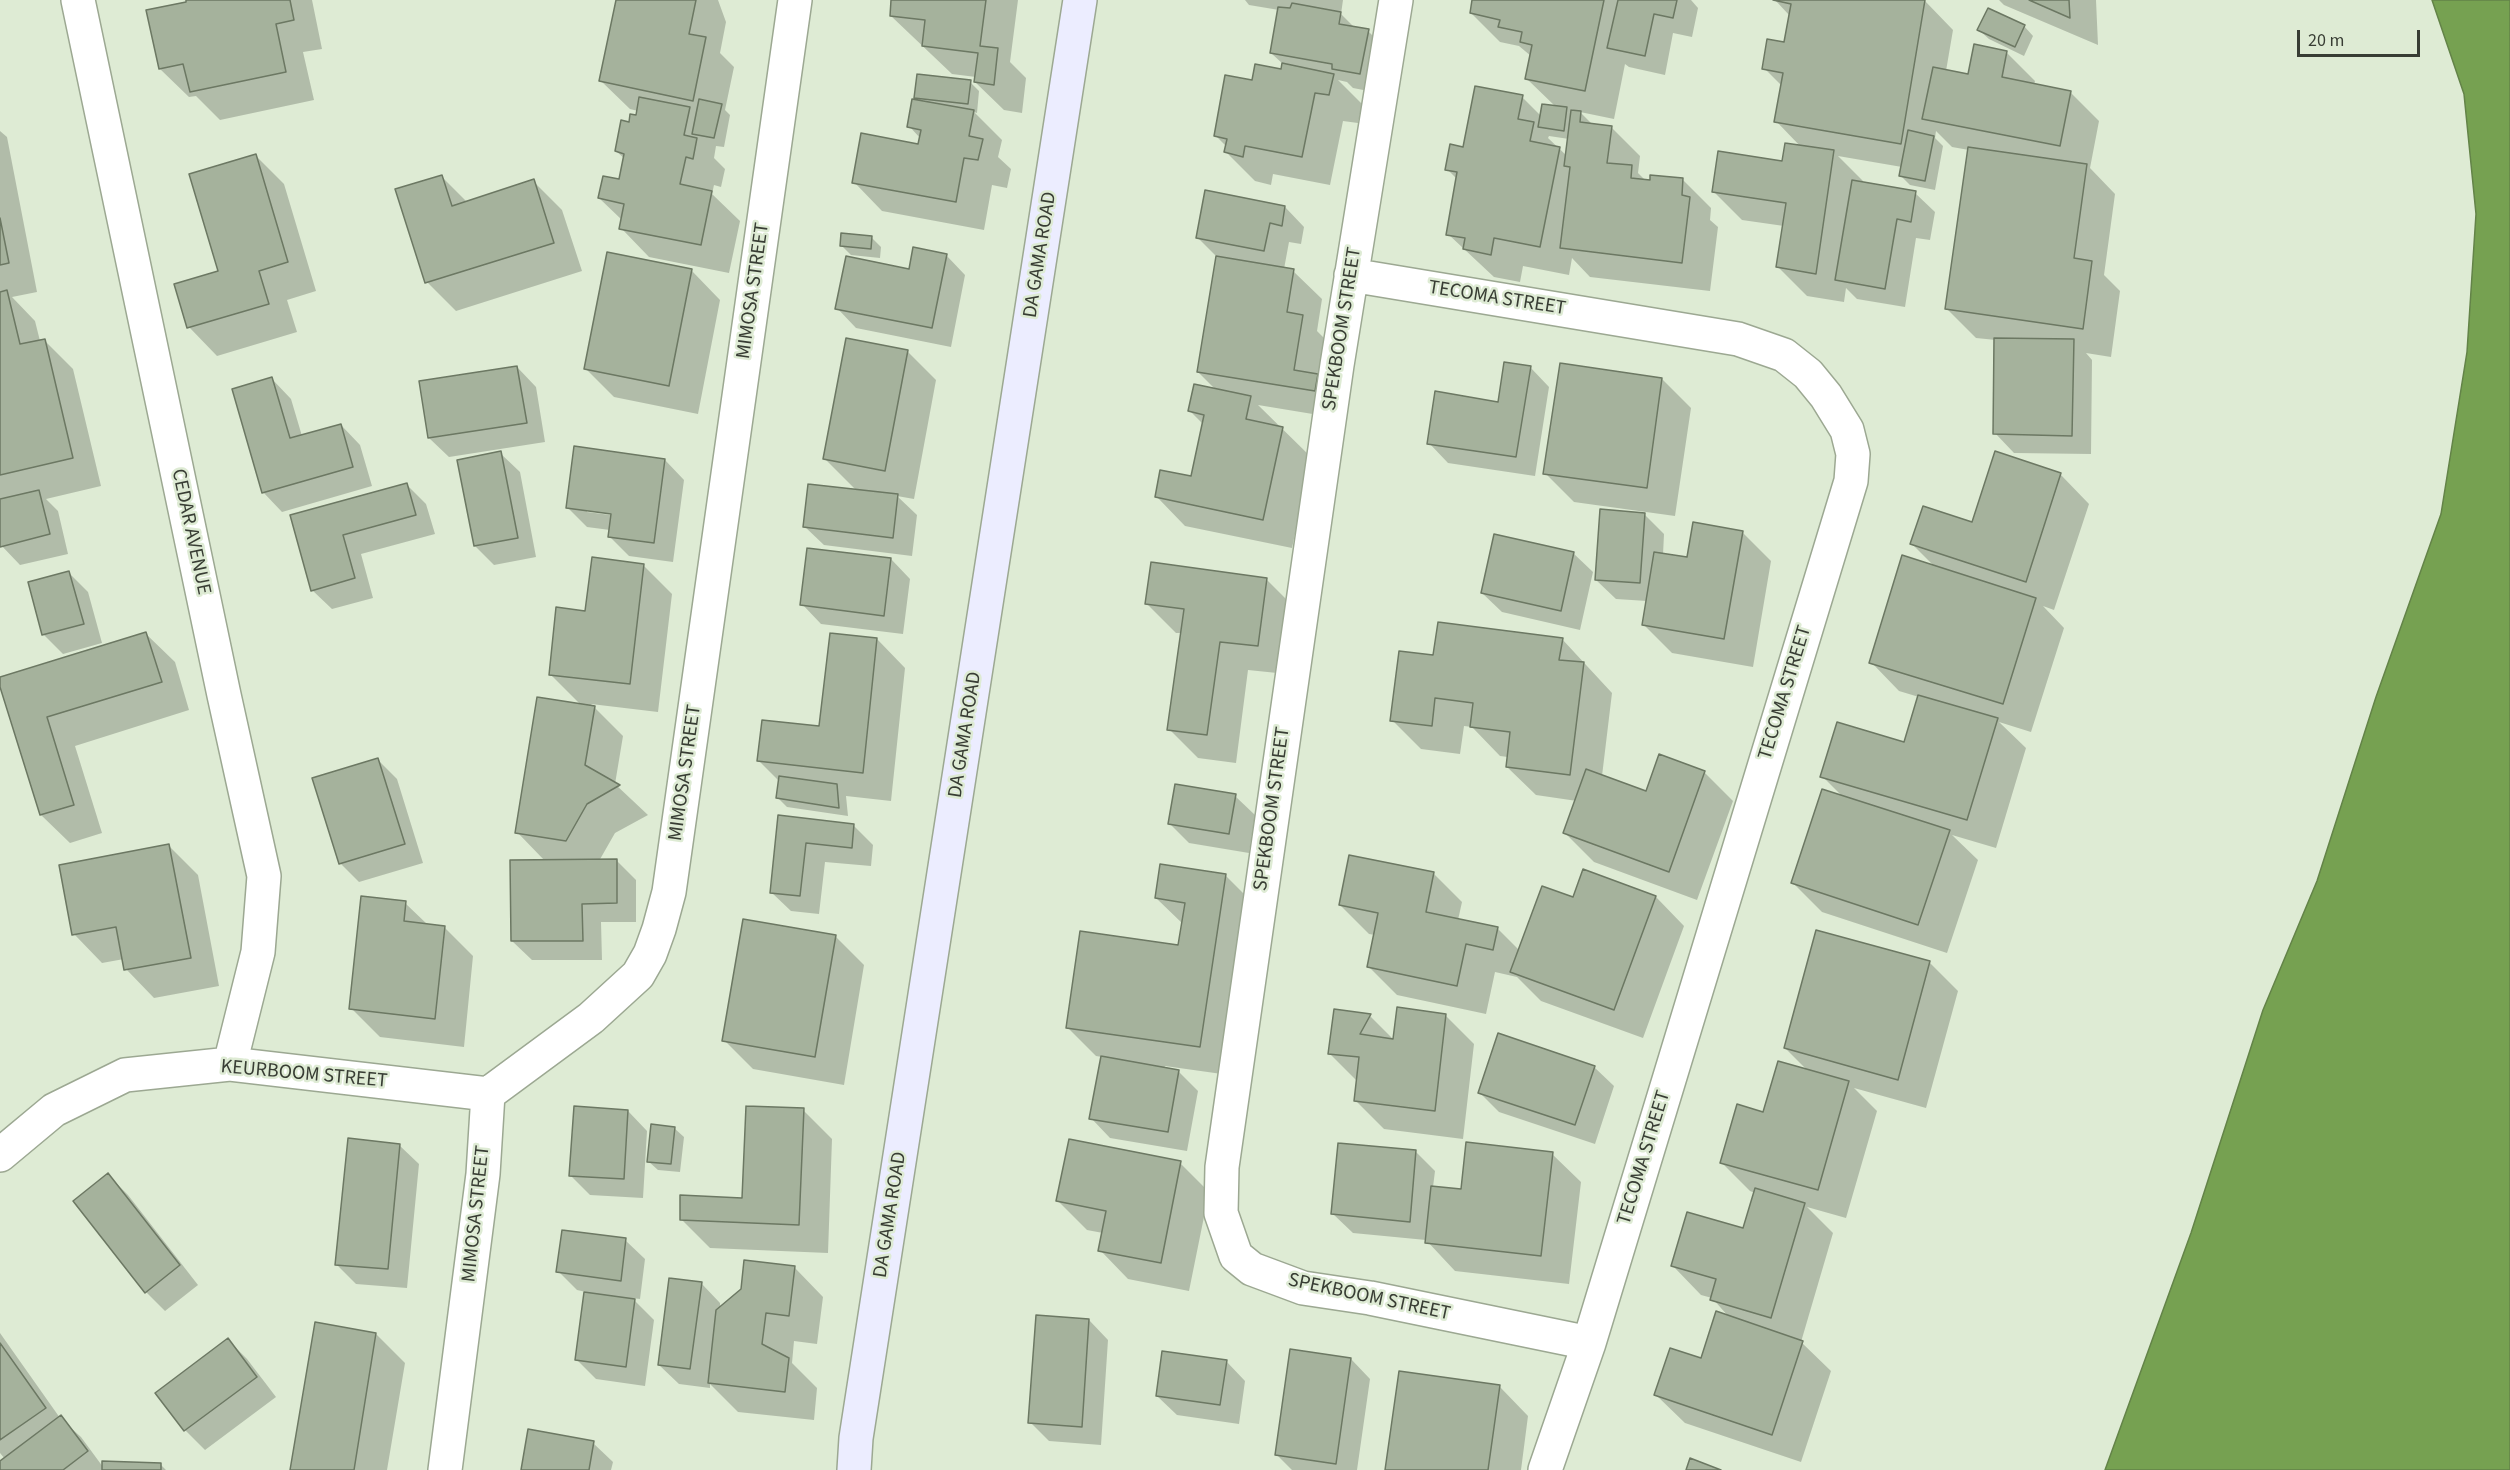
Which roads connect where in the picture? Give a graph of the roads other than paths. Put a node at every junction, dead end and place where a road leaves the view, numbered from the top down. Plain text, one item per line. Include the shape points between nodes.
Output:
1 (78, 0) edge
2 (795, 0) edge
3 (1080, 0) edge
4 (1396, 0) edge
5 (1351, 275) junction
6 (230, 1064) junction
7 (488, 1094) junction
8 (0, 1155) edge
9 (1589, 1343) junction
10 (445, 1470) edge
11 (854, 1470) edge
12 (1545, 1470) edge

1 - 6 street, CEDAR AVENUE via 264,876 258,952
2 - 7 street, MIMOSA STREET via 669,892 659,929 638,975 591,1018
3 - 11 street, DA GAMA ROAD
4 - 5 street, SPEKBOOM STREET
5 - 9 street, SPEKBOOM STREET via 1222,1167 1221,1213 1236,1256 1252,1269 1303,1288
5 - 9 street, TECOMA STREET via 1738,339 1784,355 1808,374 1847,430 1851,446 1851,481
6 - 7 street, KEURBOOM STREET
6 - 8 street, KEURBOOM STREET via 124,1075 54,1110
7 - 10 street, MIMOSA STREET via 483,1174
9 - 12 street, TECOMA STREET

